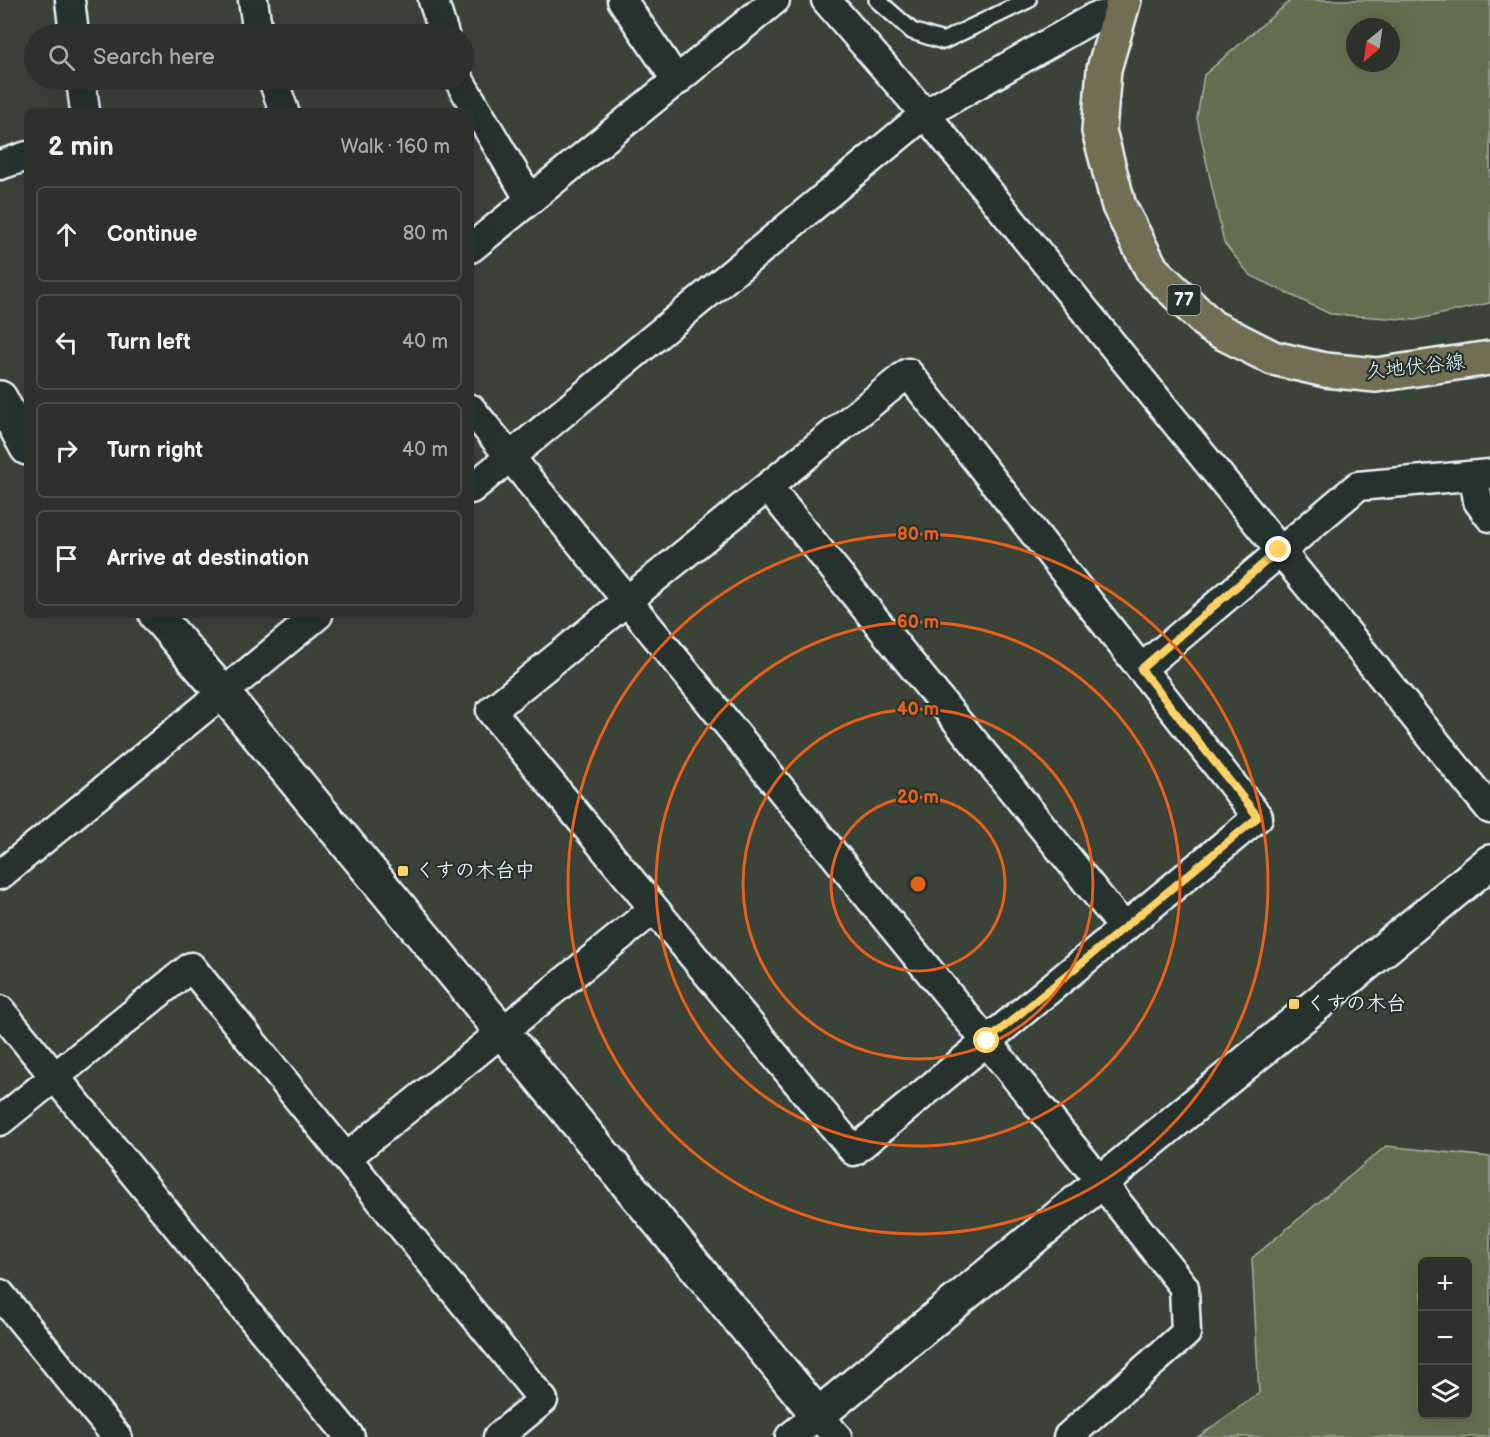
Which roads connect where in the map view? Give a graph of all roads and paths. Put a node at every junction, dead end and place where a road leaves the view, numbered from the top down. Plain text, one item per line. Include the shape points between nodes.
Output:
1 (70, 0) edge
2 (253, 0) edge
3 (434, 0) edge
4 (622, 0) edge
5 (776, 0) edge
6 (826, 0) edge
7 (877, 0) edge
8 (1028, 0) edge
9 (1122, 6) edge
10 (74, 24) edge
11 (257, 24) edge
12 (441, 24) edge
13 (676, 81) junction
14 (82, 90) edge
15 (277, 90) edge
16 (465, 90) edge
17 (85, 108) edge
18 (283, 108) edge
19 (925, 114) junction
20 (24, 157) edge
21 (0, 165) edge
22 (530, 200) junction
23 (474, 246) edge
24 (1490, 358) edge
25 (0, 398) edge
26 (474, 413) edge
27 (24, 442) edge
28 (510, 457) junction
29 (1482, 475) edge
30 (474, 487) edge
31 (768, 487) junction
32 (1490, 517) edge
33 (1279, 550) junction
34 (627, 601) junction
35 (159, 618) edge
36 (314, 618) edge
37 (1141, 669) junction
38 (223, 693) junction
39 (1490, 809) edge
40 (1490, 862) edge
41 (0, 874) edge
42 (654, 909) junction
43 (1124, 928) junction
44 (0, 1010) edge
45 (502, 1032) junction
46 (987, 1041) junction
47 (54, 1077) junction
48 (0, 1121) edge
49 (346, 1158) junction
50 (1101, 1182) junction
51 (0, 1294) edge
52 (827, 1426) edge
53 (117, 1437) edge
54 (350, 1437) edge
55 (498, 1437) edge
56 (790, 1437) edge
57 (1068, 1437) edge

1 - 10 street
2 - 11 street
3 - 12 street
4 - 13 street
5 - 13 street
6 - 19 street
7 - 8 lane via 912,32 943,40
9 - 19 street via 1095,17
9 - 24 main road, 久地伏谷線 / 77 via 1104,69 1099,131 1119,206 1152,270 1212,327 1273,358 1325,370 1376,375
13 - 22 street
14 - 17 street
15 - 18 street
16 - 22 street
19 - 28 street
19 - 33 street
20 - 21 street
22 - 23 street
25 - 27 street
26 - 28 street
28 - 30 street
28 - 34 street
29 - 32 street via 1478,501
29 - 33 street via 1358,486
31 - 34 street
31 - 37 street via 908,373
31 - 43 street
33 - 37 street
33 - 39 street
34 - 42 street via 491,711
34 - 46 street
35 - 38 street
36 - 38 street
37 - 43 street via 1258,817
38 - 41 street
38 - 45 street
40 - 50 street
42 - 45 street
42 - 46 street via 854,1151
43 - 46 street
44 - 47 street
45 - 49 street
45 - 52 street
46 - 50 street
47 - 48 street
47 - 49 street via 191,966
47 - 54 street
49 - 55 street via 543,1400
50 - 52 street
50 - 57 street via 1184,1287 1186,1333
51 - 53 street
52 - 56 street

